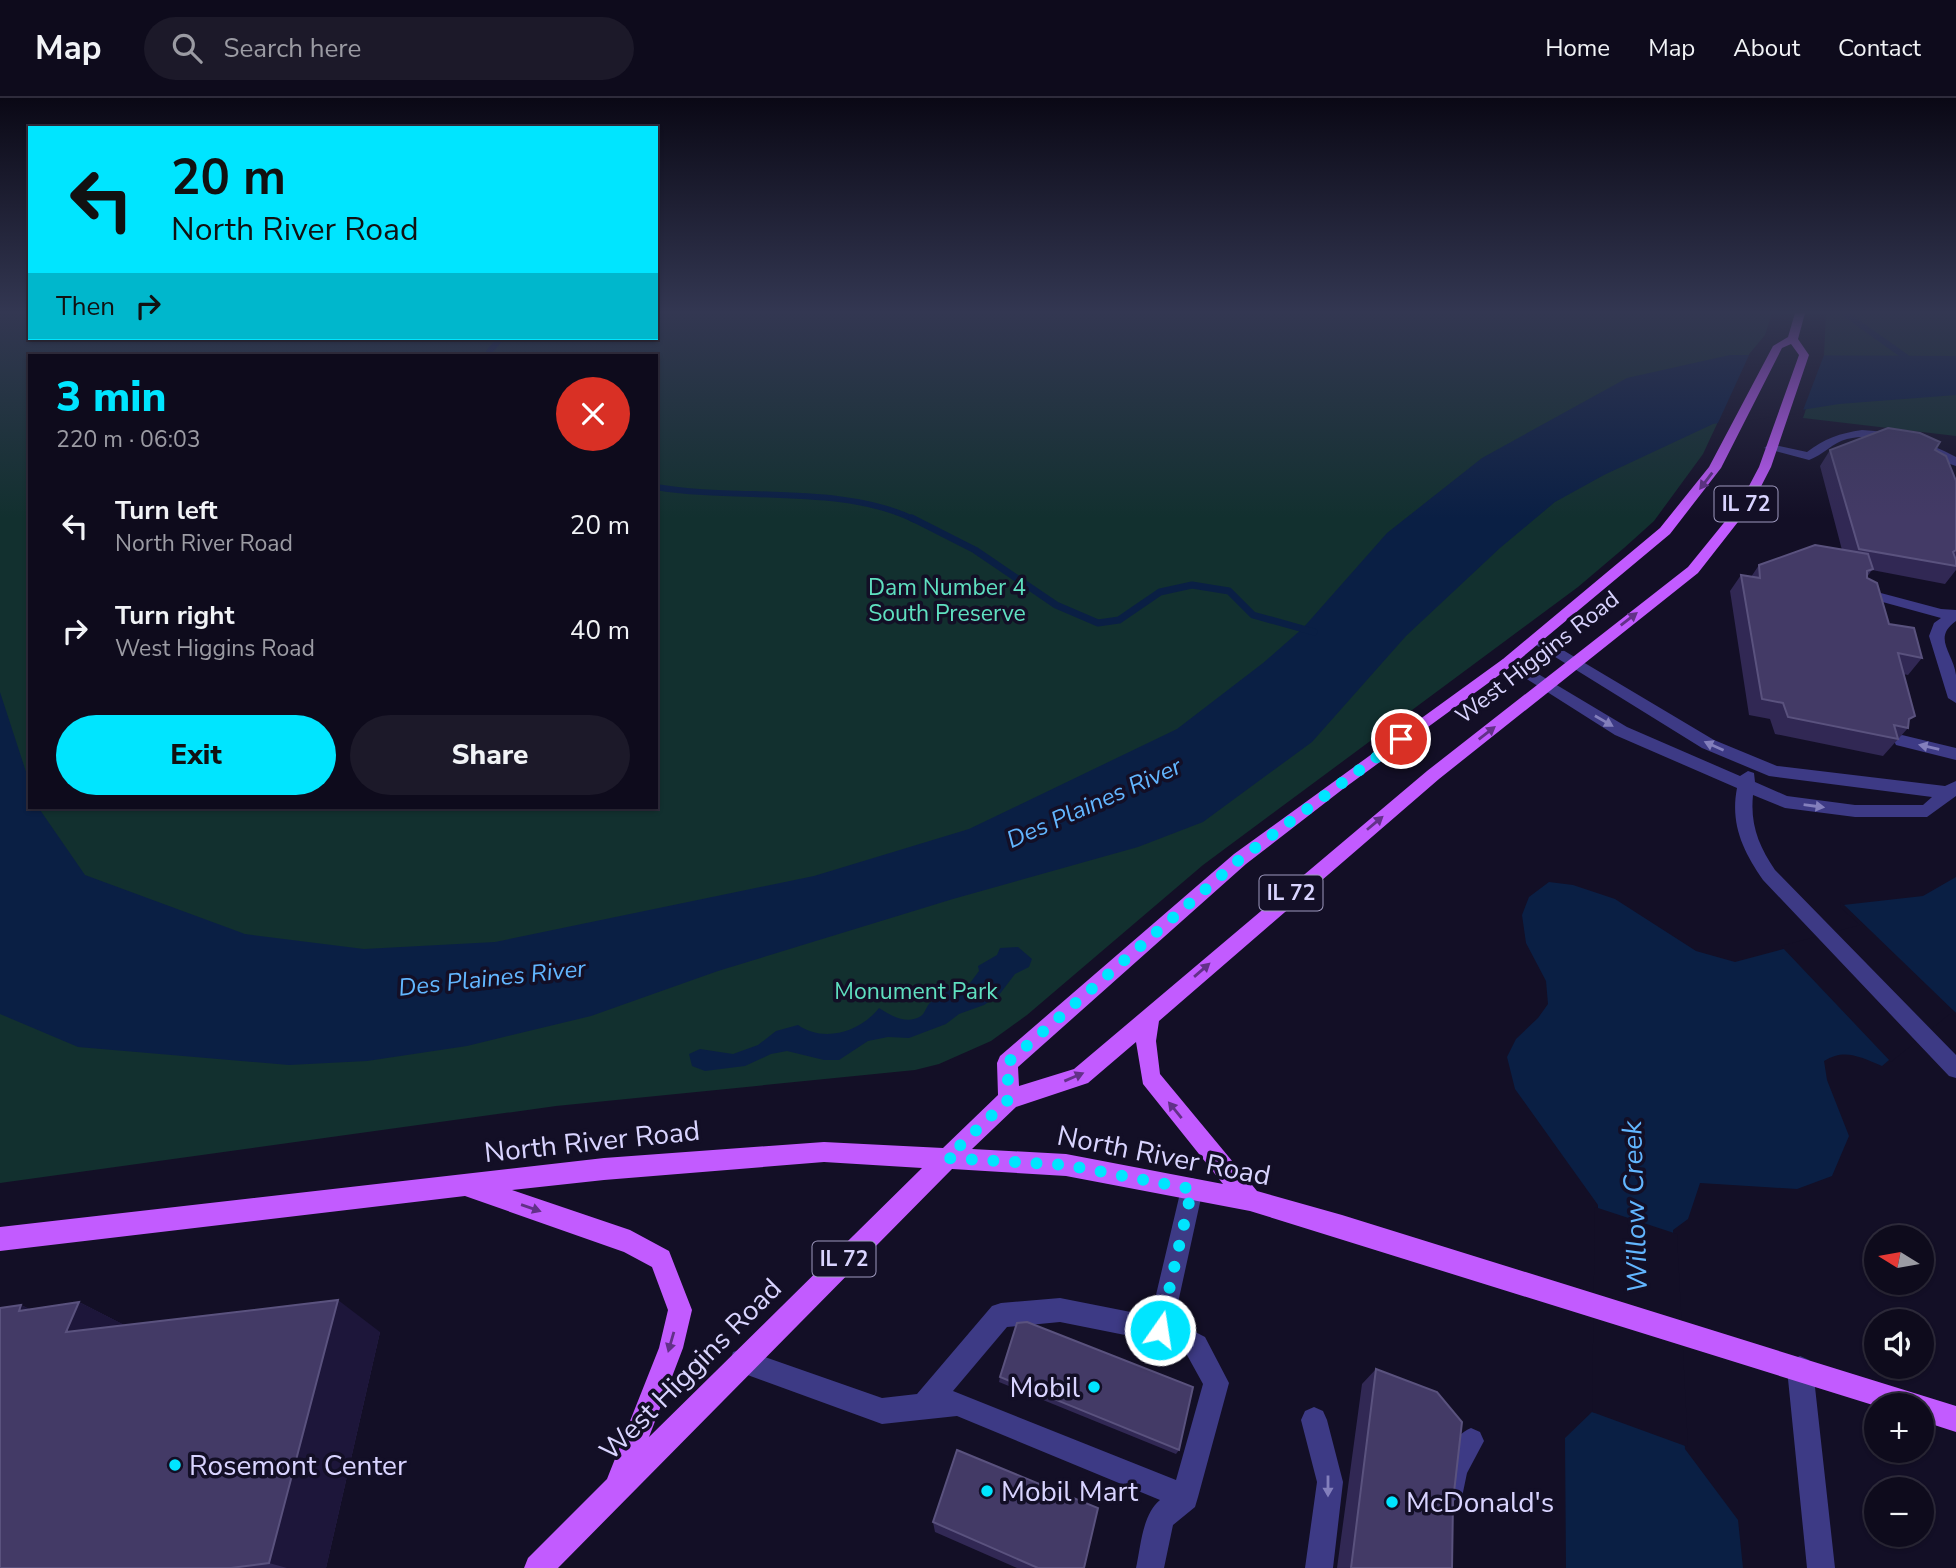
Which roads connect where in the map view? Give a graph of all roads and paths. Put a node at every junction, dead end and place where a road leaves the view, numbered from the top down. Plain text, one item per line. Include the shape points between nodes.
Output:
1 (1761, 382) edge
2 (1794, 382) edge
3 (1770, 448) junction
4 (1956, 462) edge
5 (1931, 466) edge
6 (1956, 470) edge
7 (1864, 597) edge
8 (1954, 615) edge
9 (1936, 636) junction
10 (1536, 639) junction
11 (1956, 640) edge
12 (1575, 661) junction
13 (1508, 662) junction
14 (1545, 687) junction
15 (1956, 698) edge
16 (1902, 741) edge
17 (1956, 754) edge
18 (1752, 762) junction
19 (1746, 786) junction
20 (1952, 790) edge
21 (1150, 1014) junction
22 (1956, 1069) edge
23 (1009, 1099) junction
24 (947, 1158) junction
25 (467, 1185) junction
26 (1192, 1189) junction
27 (1250, 1200) junction
28 (0, 1238) edge
29 (1160, 1330) junction
30 (742, 1361) junction
31 (1800, 1369) junction
32 (1876, 1393) edge
33 (923, 1407) junction
34 (1934, 1412) edge
35 (1956, 1419) edge
36 (1314, 1420) dead end
37 (1471, 1441) dead end
38 (617, 1486) junction
39 (1185, 1497) junction
40 (1452, 1512) edge
41 (538, 1568) edge
42 (1150, 1568) edge
43 (1319, 1568) edge
44 (1821, 1568) edge

1 -> 10 main road, West Higgins Road / IL 72 via 1715,468 1665,531
2 - 3 main road, West Higgins Road / IL 72
3 - 4 street via 1809,456 1822,442 1859,433 1910,440
12 -> 3 main road, West Higgins Road / IL 72 via 1693,570 1745,504
5 - 6 street
7 - 8 street via 1904,611
8 - 9 street via 1938,626
9 - 11 street
9 - 15 street
10 - 12 street
10 - 13 main road, West Higgins Road / IL 72
12 - 14 main road, West Higgins Road / IL 72
18 -> 12 street via 1708,744
13 - 14 street
13 - 23 main road, West Higgins Road / IL 72 via 1251,851 1108,973 1007,1063
14 -> 19 street via 1621,731
21 -> 14 main road, West Higgins Road / IL 72 via 1433,775
17 -> 16 street
18 - 19 street
18 - 20 street via 1775,772
19 -> 20 street via 1785,802 1856,811 1927,811
19 - 22 street via 1742,813 1749,847 1769,875
23 -> 21 main road, West Higgins Road / IL 72 via 1081,1076
27 -> 21 main road via 1150,1077 1146,1041
23 - 24 main road, West Higgins Road / IL 72
24 - 25 main road, North River Road via 824,1152 604,1168
24 - 26 main road, North River Road via 1066,1165
24 - 30 main road, West Higgins Road / IL 72
25 - 28 main road, North River Road
25 -> 38 main road via 629,1242 661,1259 680,1310 671,1348
26 - 27 main road, North River Road
26 - 29 street
27 - 31 main road, North River Road
29 - 33 street via 1060,1310 1001,1315
29 - 39 street via 1196,1346 1216,1383
30 - 33 street via 882,1411
30 - 38 main road, West Higgins Road / IL 72
31 - 32 main road, North River Road
31 - 44 street
33 - 39 street via 957,1403
34 - 35 main road
36 -> 43 street via 1330,1482
37 - 40 street via 1454,1470
38 - 41 main road, West Higgins Road / IL 72
39 - 42 street via 1161,1517

